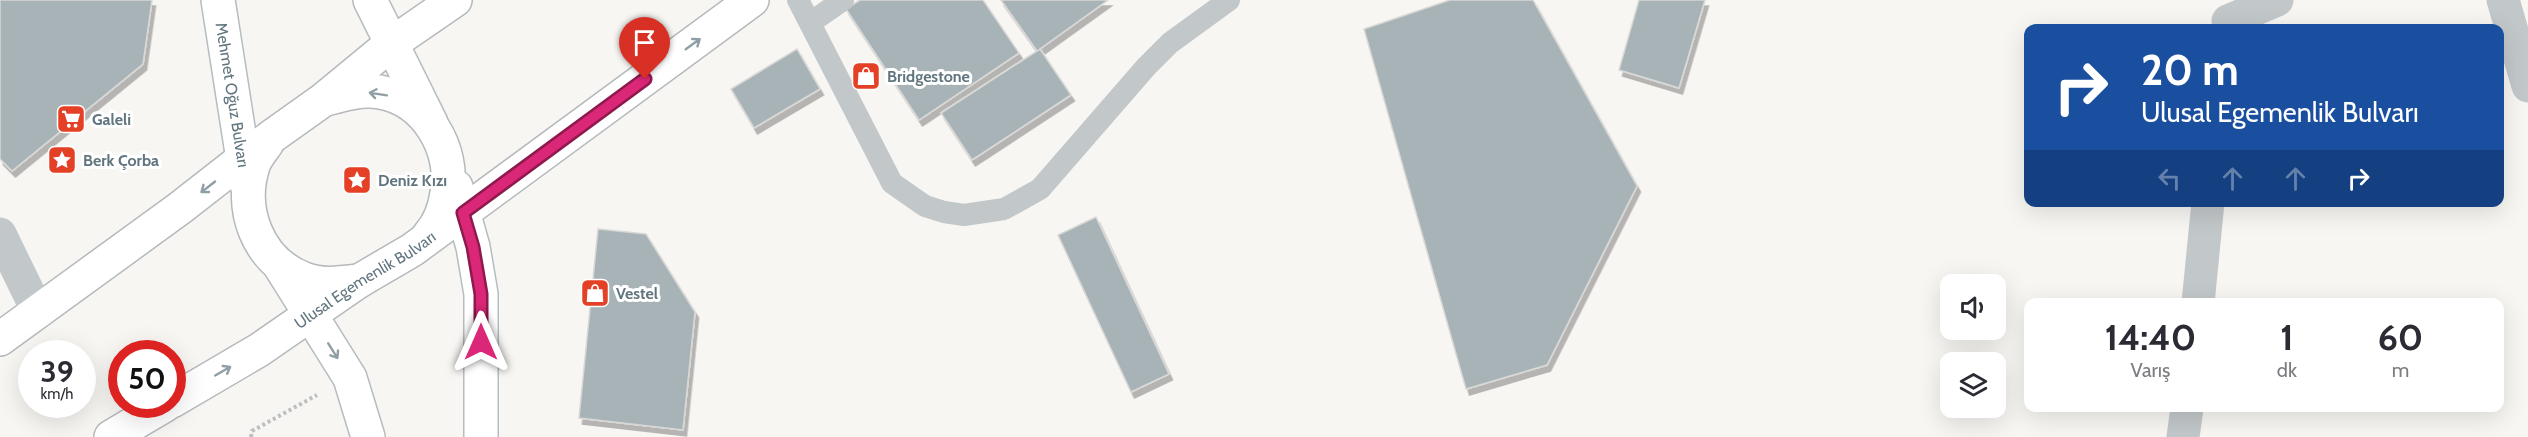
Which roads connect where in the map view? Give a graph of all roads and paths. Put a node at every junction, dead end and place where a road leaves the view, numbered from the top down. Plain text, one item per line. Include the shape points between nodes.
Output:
1 (218, 0) edge
2 (370, 0) edge
3 (455, 0) edge
4 (752, 0) edge
5 (798, 0) edge
6 (843, 0) edge
7 (1229, 0) edge
8 (2277, 0) edge
9 (2503, 0) edge
10 (2227, 16) edge
11 (810, 23) junction
12 (391, 44) junction
13 (2528, 86) edge
14 (323, 100) junction
15 (438, 136) junction
16 (245, 175) junction
17 (2208, 207) edge
18 (463, 213) junction
19 (0, 234) edge
20 (412, 250) junction
21 (280, 266) junction
22 (359, 281) junction
23 (2198, 298) edge
24 (38, 312) junction
25 (310, 314) junction
26 (0, 339) edge
27 (186, 393) edge
28 (321, 394) dead end
29 (2187, 412) edge
30 (143, 418) edge
31 (111, 437) edge
32 (251, 437) edge
33 (368, 437) edge
34 (481, 437) edge
35 (2184, 437) edge

1 - 16 main road, Mehmet Oğuz Bulvarı
2 - 12 main road
3 - 12 main road
18 -> 4 main road, Ulusal Egemenlik Bulvarı
5 - 11 lane
6 - 11 lane
7 - 11 lane via 1154,59 1040,189 1004,209 964,215 925,206 892,183
8 - 10 street
9 - 13 street
12 - 14 main road
12 - 15 main road
15 -> 14 main road via 409,104 381,92 352,91
14 - 16 main road via 271,136
15 - 18 main road
15 - 20 main road via 450,179 445,207 432,231
16 - 21 main road via 250,220 261,245
16 -> 24 main road via 180,208
17 - 23 street
18 - 20 main road, Ulusal Egemenlik Bulvarı
18 - 34 main road via 481,294
19 - 24 street
20 - 22 main road, Ulusal Egemenlik Bulvarı
21 - 22 main road via 313,281
21 - 25 main road
22 - 25 main road, Ulusal Egemenlik Bulvarı
24 - 26 main road
27 -> 25 main road, Ulusal Egemenlik Bulvarı via 259,350
25 -> 33 main road via 350,378
28 - 32 path via 252,431
29 - 35 street
30 - 31 main road

